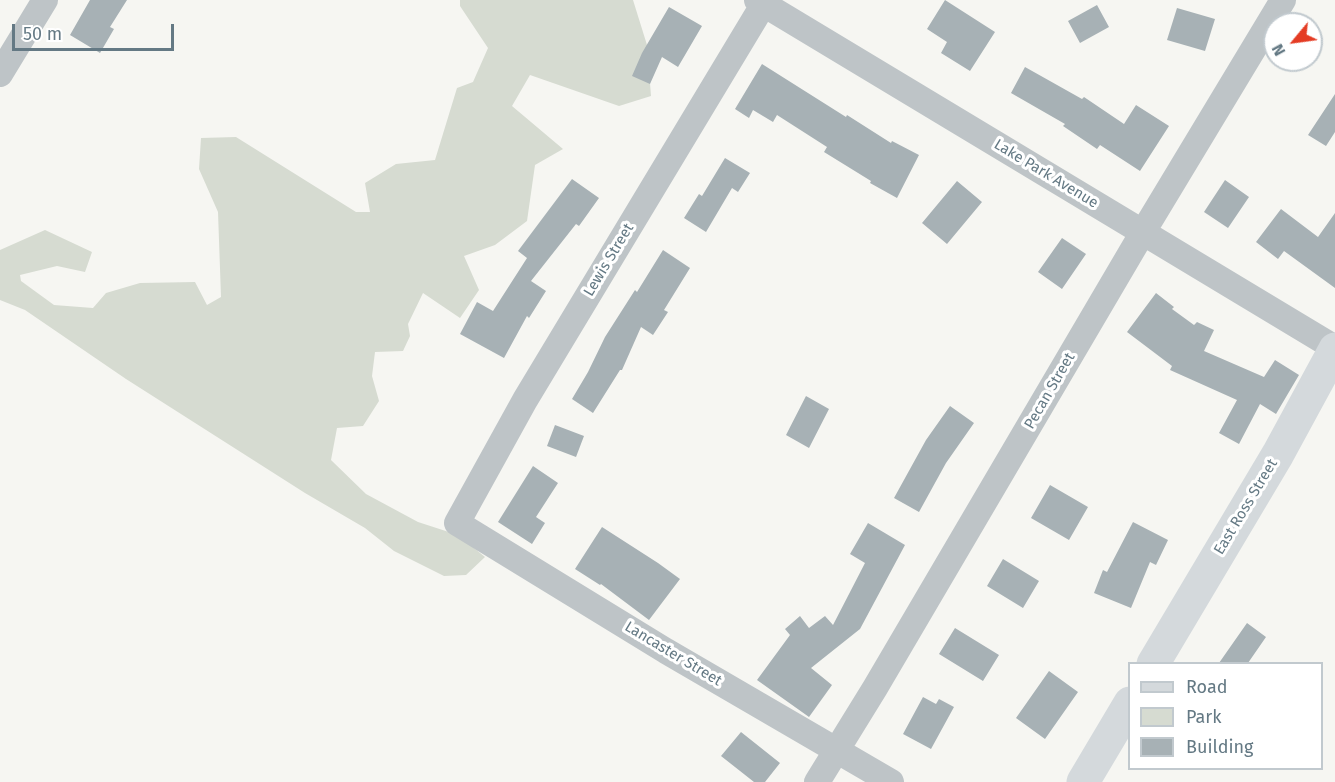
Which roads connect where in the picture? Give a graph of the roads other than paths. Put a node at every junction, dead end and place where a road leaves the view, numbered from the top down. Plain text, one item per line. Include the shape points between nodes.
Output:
1 (45, 0) edge
2 (1283, 0) edge
3 (762, 1) edge
4 (0, 74) edge
5 (1143, 232) junction
6 (1335, 348) edge
7 (457, 523) joint
8 (1154, 662) edge
9 (1128, 706) edge
10 (837, 751) junction
11 (817, 782) edge
12 (891, 782) edge
13 (1083, 782) edge

1 - 4 street
2 - 5 street, Pecan Street
3 - 5 street, Lake Park Avenue
3 - 7 street, Lewis Street via 525,400
5 - 6 street, Lake Park Avenue
5 - 10 street, Pecan Street
6 - 8 street, East Ross Street via 1278,454
7 - 10 street, Lancaster Street
9 - 13 street
10 - 11 street, Pecan Street
10 - 12 street, Lancaster Street

